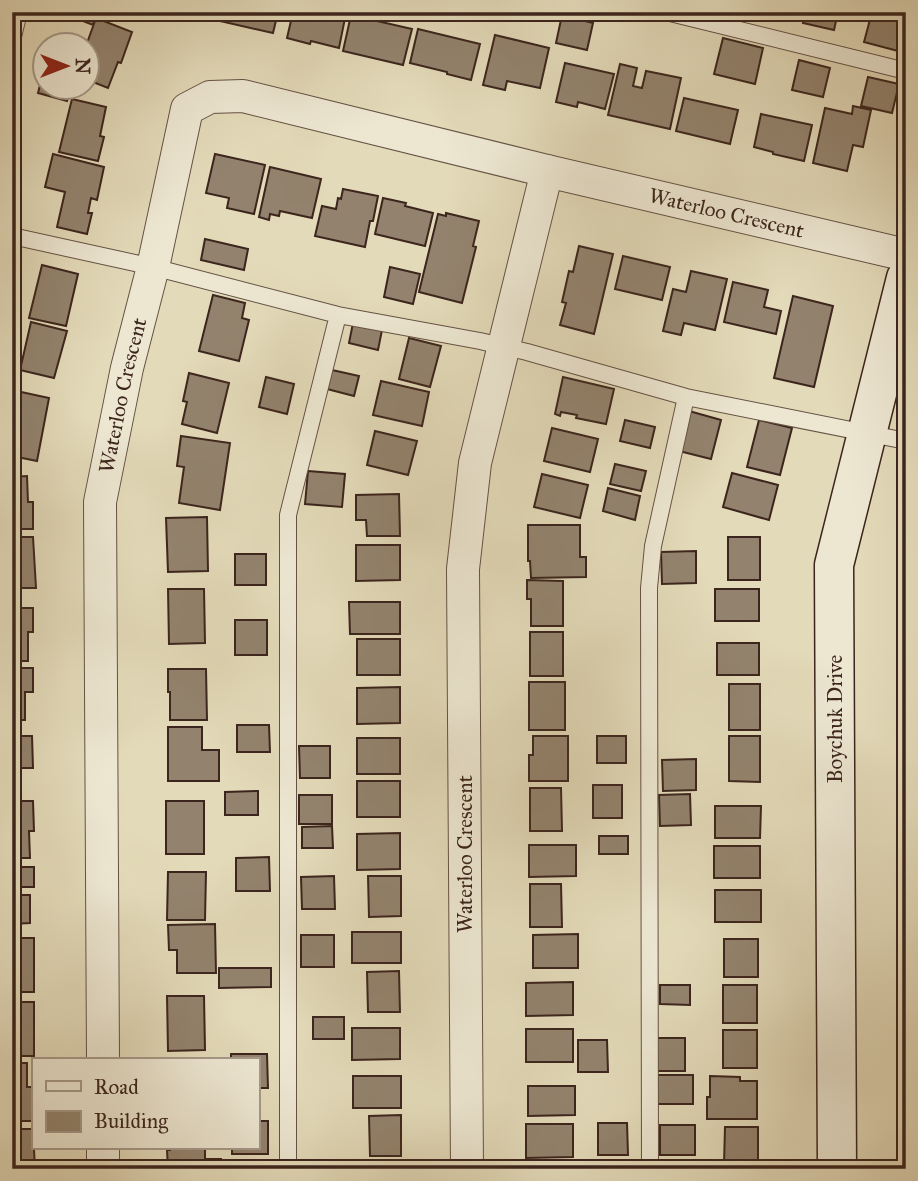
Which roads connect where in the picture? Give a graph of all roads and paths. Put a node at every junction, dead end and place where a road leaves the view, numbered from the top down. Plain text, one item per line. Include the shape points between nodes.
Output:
1 (19, 12) edge
2 (666, 12) edge
3 (12, 41) edge
4 (906, 71) edge
5 (547, 171) junction
6 (12, 236) edge
7 (906, 255) edge
8 (153, 267) junction
9 (906, 278) edge
10 (338, 316) junction
11 (505, 347) junction
12 (686, 397) junction
13 (867, 434) junction
14 (906, 441) edge
15 (103, 1058) edge
16 (103, 1150) edge
17 (103, 1169) edge
18 (288, 1169) edge
19 (467, 1169) edge
20 (650, 1169) edge
21 (837, 1169) edge

1 - 3 lane
2 - 4 lane
5 - 7 street, Waterloo Crescent
5 - 8 street, Waterloo Crescent via 243,96 210,97 187,109
5 - 11 street, Waterloo Crescent
6 - 8 lane
8 - 10 lane
8 - 15 street, Waterloo Crescent via 100,502
9 - 13 street, Boychuk Drive
10 - 11 lane
10 - 18 lane via 288,515
11 - 12 lane
11 - 19 street, Waterloo Crescent via 475,463 463,569
12 - 13 lane
12 - 20 lane via 653,546 649,588
13 - 14 lane
13 - 21 street, Boychuk Drive via 834,565
16 - 17 street

